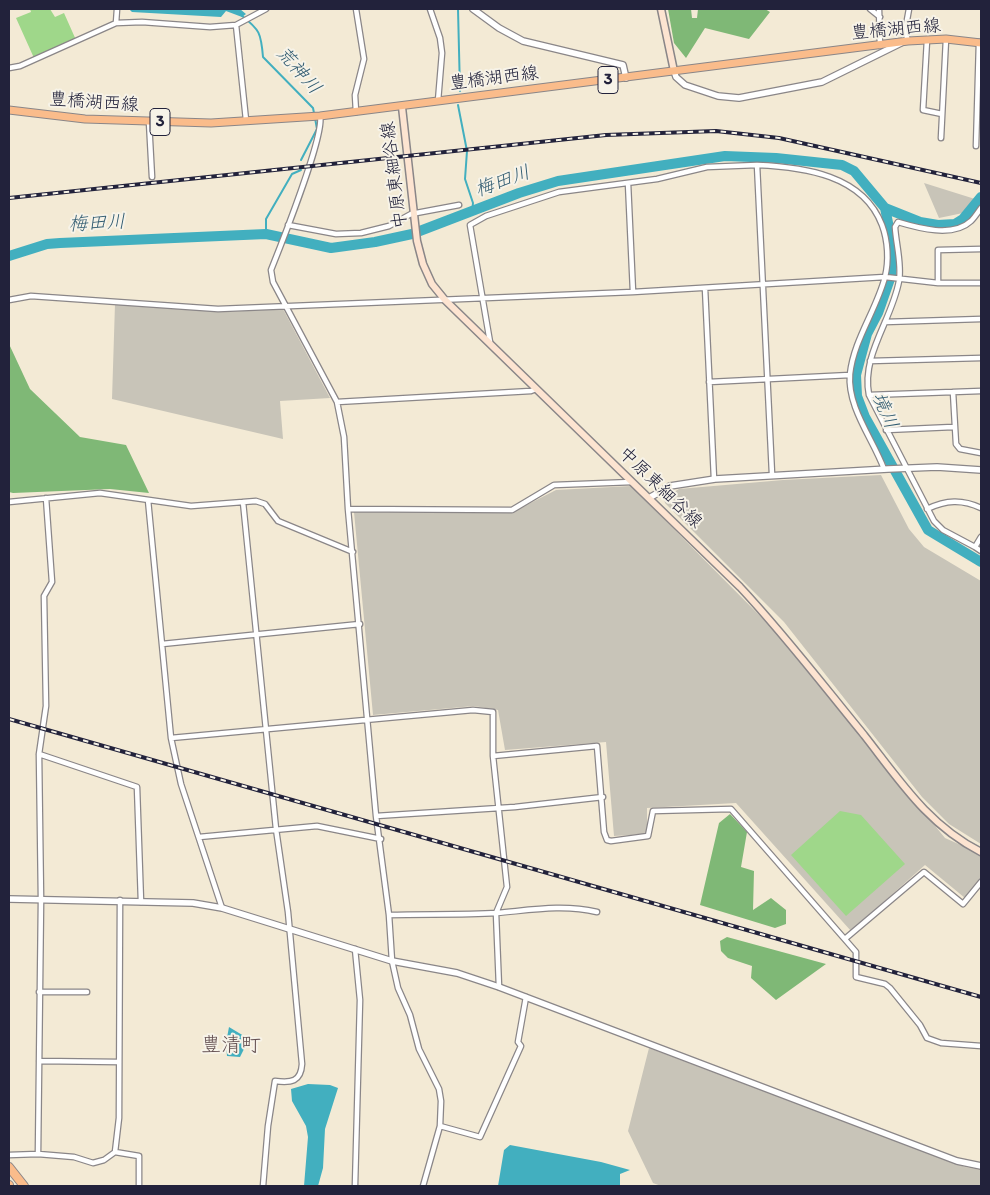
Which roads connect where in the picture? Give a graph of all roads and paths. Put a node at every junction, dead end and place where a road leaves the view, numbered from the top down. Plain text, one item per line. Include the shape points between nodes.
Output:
1 (117, 9) edge
2 (266, 9) edge
3 (356, 9) edge
4 (430, 9) edge
5 (473, 9) edge
6 (661, 9) edge
7 (870, 9) edge
8 (879, 9) edge
9 (909, 9) edge
10 (880, 17) junction
11 (116, 23) junction
12 (236, 25) junction
13 (946, 39) junction
14 (927, 40) junction
15 (906, 41) junction
16 (980, 43) edge
17 (880, 46) junction
18 (9, 68) edge
19 (674, 71) junction
20 (626, 78) junction
21 (438, 101) junction
22 (402, 107) junction
23 (9, 110) edge
24 (356, 112) junction
25 (942, 114) junction
26 (316, 116) junction
27 (246, 120) junction
28 (149, 122) junction
29 (941, 138) dead end
30 (976, 146) dead end
31 (757, 165) junction
32 (152, 177) dead end
33 (628, 183) junction
34 (460, 205) dead end
35 (981, 208) edge
36 (415, 215) junction
37 (287, 226) junction
38 (981, 250) edge
39 (885, 278) junction
40 (899, 281) junction
41 (938, 283) junction
42 (981, 283) edge
43 (762, 285) junction
44 (705, 288) junction
45 (633, 292) junction
46 (484, 298) junction
47 (9, 300) edge
48 (445, 300) junction
49 (286, 308) junction
50 (981, 319) edge
51 (885, 322) junction
52 (490, 344) junction
53 (981, 358) edge
54 (870, 361) junction
55 (850, 375) junction
56 (768, 379) junction
57 (709, 382) junction
58 (536, 389) junction
59 (981, 391) edge
60 (953, 392) junction
61 (869, 395) junction
62 (337, 402) junction
63 (953, 427) junction
64 (886, 430) junction
65 (981, 453) edge
66 (886, 469) junction
67 (906, 469) junction
68 (981, 470) edge
69 (772, 474) junction
70 (714, 479) junction
71 (632, 482) junction
72 (46, 498) junction
73 (649, 498) junction
74 (148, 500) junction
75 (9, 502) edge
76 (244, 502) junction
77 (981, 508) edge
78 (348, 509) junction
79 (928, 509) junction
80 (981, 537) edge
81 (975, 548) junction
82 (981, 551) edge
83 (353, 552) junction
84 (360, 624) junction
85 (257, 634) junction
86 (162, 644) junction
87 (368, 720) junction
88 (267, 730) junction
89 (171, 738) junction
90 (39, 754) junction
91 (493, 756) junction
92 (603, 797) junction
93 (497, 808) junction
94 (376, 816) junction
95 (276, 829) junction
96 (199, 837) junction
97 (381, 839) junction
98 (981, 852) edge
99 (981, 882) edge
100 (9, 899) edge
101 (41, 900) junction
102 (120, 900) junction
103 (141, 902) junction
104 (222, 908) junction
105 (597, 912) dead end
106 (496, 913) junction
107 (389, 915) junction
108 (289, 929) junction
109 (846, 938) junction
110 (354, 949) junction
111 (392, 960) junction
112 (499, 987) junction
113 (39, 992) junction
114 (87, 992) dead end
115 (526, 997) junction
116 (981, 1046) edge
117 (39, 1061) junction
118 (119, 1062) junction
119 (440, 1126) junction
120 (115, 1152) junction
121 (38, 1154) junction
122 (9, 1155) edge
123 (981, 1166) edge
124 (9, 1167) edge
125 (24, 1186) edge
126 (140, 1186) edge
127 (263, 1186) edge
128 (355, 1186) edge
129 (423, 1186) edge

1 - 11 street
2 - 12 street
3 - 24 street via 364,59 354,95
4 - 21 street via 442,53
5 - 20 street via 523,41 623,66
6 - 19 main road
7 - 10 street
8 - 10 street
9 - 15 street
10 - 17 street
11 - 12 street
11 - 18 street
12 - 27 street
13 - 14 main road, 豊橋湖西線 / 3
13 - 16 main road, 豊橋湖西線 / 3
13 - 25 street
14 - 15 main road, 豊橋湖西線 / 3
14 - 25 street via 923,110
15 - 17 main road, 豊橋湖西線 / 3
15 - 19 street via 822,82 739,98 718,96 685,85
16 - 30 street
17 - 19 main road, 豊橋湖西線 / 3
19 - 20 main road, 豊橋湖西線 / 3
20 - 21 main road, 豊橋湖西線 / 3
21 - 22 main road, 豊橋湖西線 / 3
22 - 24 main road, 豊橋湖西線 / 3
22 - 36 main road, 中原東細谷線
23 - 28 main road, 豊橋湖西線 / 3
24 - 26 main road, 豊橋湖西線 / 3
25 - 29 street
26 - 27 main road, 豊橋湖西線 / 3
26 - 37 street via 322,123
27 - 28 main road, 豊橋湖西線 / 3
28 - 32 street
31 - 33 street via 707,167
31 - 39 street via 831,177 861,193 875,211 884,232
31 - 43 street
33 - 45 street
33 - 46 street via 559,192 486,216 470,225
34 - 36 street
35 - 40 street via 970,222 954,229 919,229 898,222 895,227
36 - 37 street via 362,233 336,234
36 - 48 main road, 中原東細谷線 via 423,264 432,284
37 - 49 street via 271,270 273,282
38 - 41 street via 938,250
39 - 40 street
39 - 43 street
39 - 55 street via 859,340
40 - 41 street
40 - 51 street
41 - 42 street
43 - 44 street
43 - 56 street
44 - 45 street
44 - 57 street
45 - 46 street
46 - 48 street
46 - 52 street
47 - 49 street via 31,296 218,309
48 - 49 street
48 - 52 main road, 中原東細谷線
49 - 62 street
50 - 51 street
51 - 54 street
52 - 58 main road, 中原東細谷線
53 - 54 street
54 - 61 street via 866,380
55 - 56 street
55 - 66 street via 854,403
56 - 57 street
56 - 69 street
57 - 70 street
58 - 62 street via 531,392
58 - 71 main road, 中原東細谷線
59 - 60 street
60 - 61 street
60 - 63 street
61 - 64 street
62 - 78 street via 344,437
63 - 64 street
63 - 65 street via 960,449
64 - 67 street
66 - 67 street
66 - 69 street
67 - 68 street
67 - 79 street
69 - 70 street
70 - 73 street via 670,486
71 - 73 main road, 中原東細谷線
71 - 78 street via 554,486 512,510
72 - 74 street via 100,493
72 - 75 street
72 - 90 street via 52,582 44,596 46,706
73 - 98 main road, 中原東細谷線 via 775,624 930,817
74 - 76 street via 191,506
74 - 86 street
76 - 83 street via 256,500 265,504 278,521
76 - 85 street
77 - 79 street via 966,502 948,501
78 - 83 street
79 - 81 street via 934,522 943,530
80 - 81 street
81 - 82 street
83 - 84 street
84 - 85 street
84 - 87 street
85 - 86 street
85 - 88 street
86 - 89 street
87 - 88 street
87 - 91 street via 473,710 493,712
87 - 94 street
88 - 89 street
88 - 95 street
89 - 96 street via 181,784
90 - 101 street
90 - 103 street via 137,787
91 - 92 street via 597,746
91 - 93 street
92 - 93 street
92 - 109 street via 604,832 607,840 611,841 648,836 653,811 732,809 812,904
93 - 94 street
93 - 106 street via 507,887
94 - 97 street
95 - 96 street
95 - 97 street via 317,826
95 - 108 street
96 - 104 street
97 - 107 street
99 - 109 street via 963,904 924,872
100 - 101 street
101 - 102 street
101 - 113 street
102 - 103 street
102 - 118 street
103 - 104 street via 192,903
104 - 108 street
105 - 106 street via 558,907
106 - 107 street
106 - 112 street
107 - 111 street
108 - 110 street
108 - 127 street via 301,1074 296,1081 289,1083 275,1081
109 - 116 street via 856,952 856,977 890,988 927,1038 941,1043
110 - 111 street
110 - 128 street via 360,1000
111 - 112 street via 457,973
111 - 119 street via 419,1049 439,1089
112 - 115 street
113 - 114 street
113 - 117 street
115 - 119 street via 518,1042 521,1046 480,1137
115 - 123 street via 957,1161
117 - 118 street
117 - 121 street
118 - 120 street
119 - 129 street
120 - 121 street via 93,1162
120 - 126 street via 139,1156
121 - 122 street
124 - 125 highway

